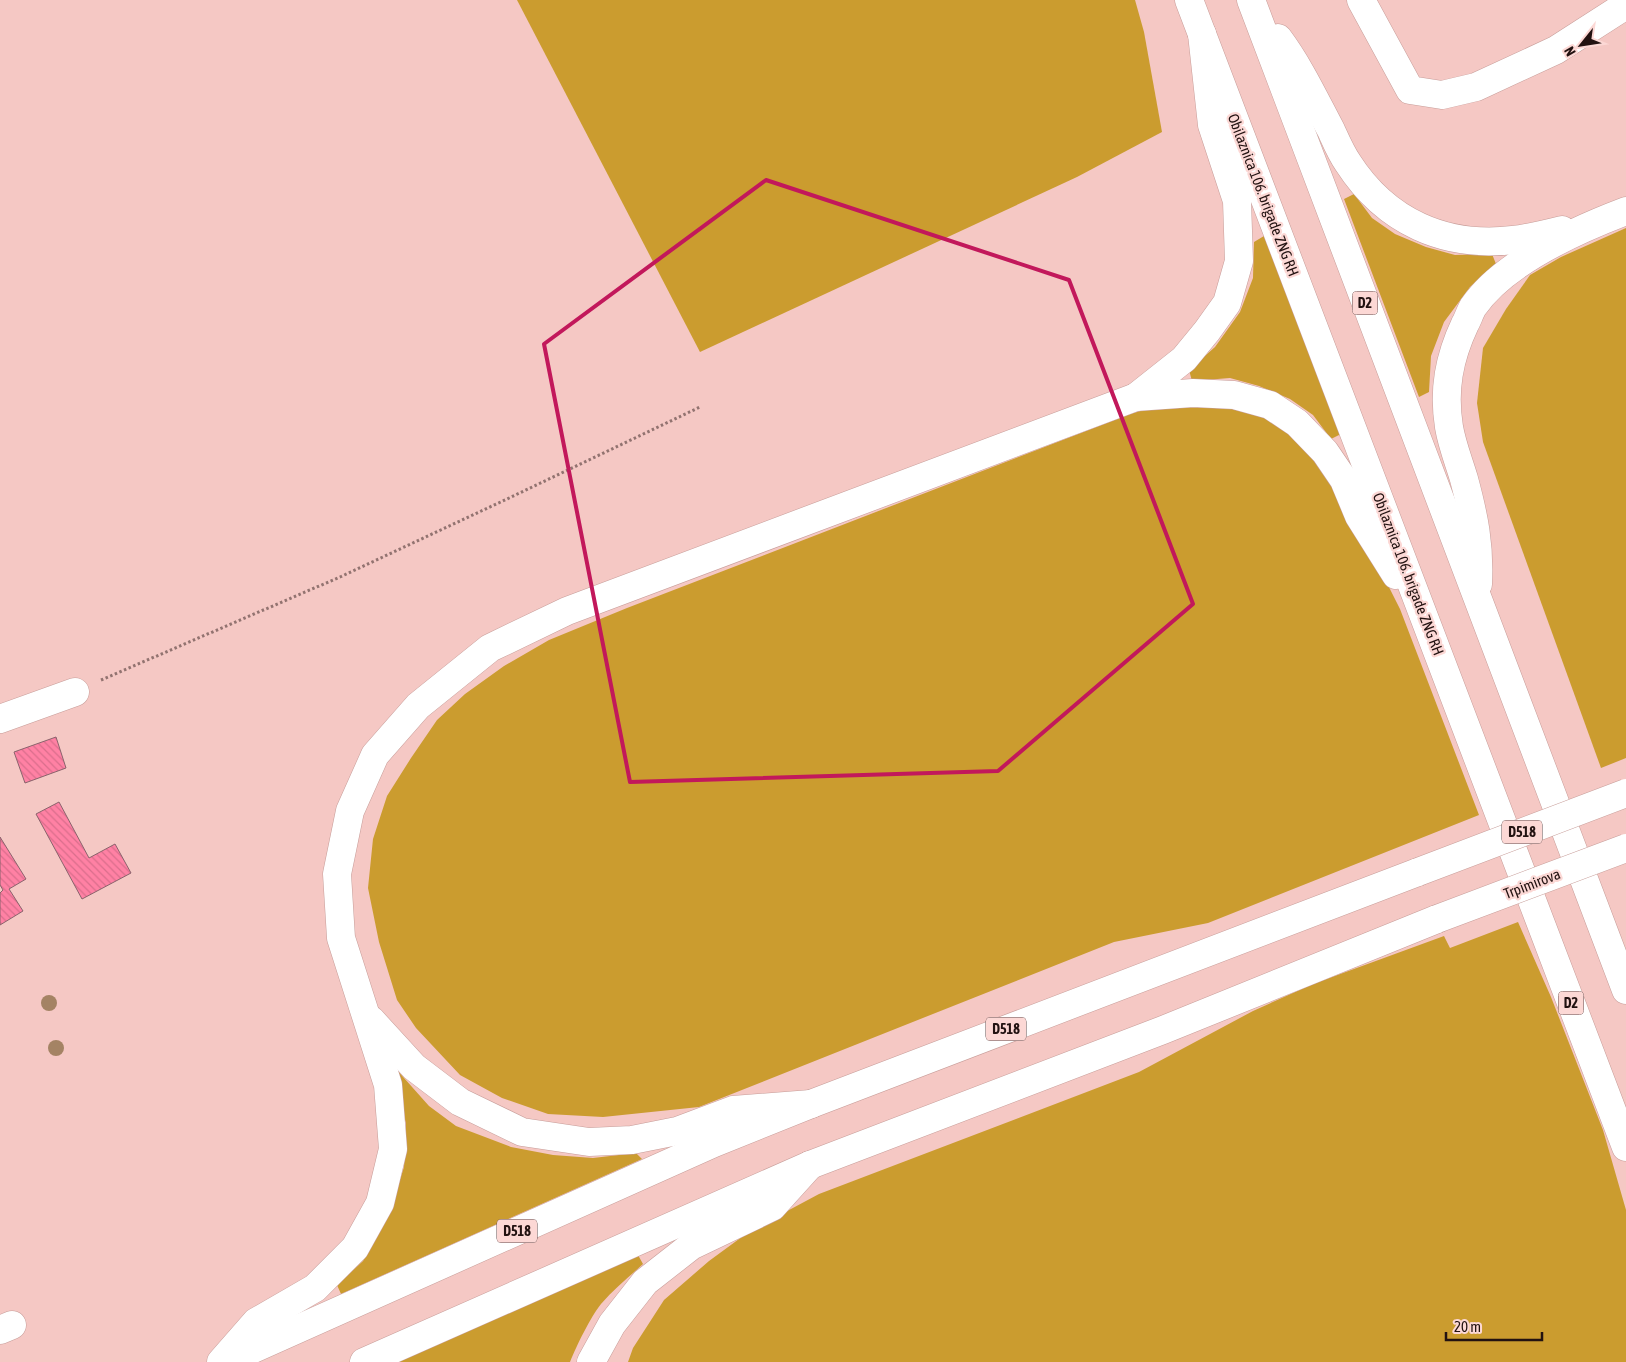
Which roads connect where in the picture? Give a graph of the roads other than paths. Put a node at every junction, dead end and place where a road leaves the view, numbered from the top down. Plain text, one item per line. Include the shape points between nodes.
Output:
1 (1189, 0) edge
2 (1361, 0) edge
3 (1252, 3) edge
4 (1626, 5) edge
5 (1202, 34) junction
6 (1626, 211) edge
7 (1590, 224) junction
8 (1136, 397) junction
9 (1477, 599) junction
10 (1422, 611) junction
11 (75, 692) road end
12 (0, 719) edge
13 (1626, 793) edge
14 (1626, 848) edge
15 (1626, 990) edge
16 (367, 1016) junction
17 (811, 1104) junction
18 (1626, 1148) edge
19 (810, 1165) junction
20 (222, 1362) edge
21 (364, 1362) edge
22 (591, 1362) edge

1 - 5 main road, Obilaznica 106. brigade ZNG RH / D2
2 - 4 main road via 1410,90 1442,95 1476,87 1556,50
3 - 7 main road via 1286,48 1348,163 1371,192 1402,219 1435,234 1473,242 1514,240
3 - 9 main road, D2
5 - 8 main road via 1212,125 1237,201 1239,261 1227,303 1207,331 1184,360
5 - 10 main road, Obilaznica 106. brigade ZNG RH / D2
6 - 7 main road
7 - 9 main road via 1525,260 1493,285 1473,308 1455,345 1446,383 1449,428 1476,525 1479,556
8 - 10 main road via 1193,393 1234,395 1270,405 1297,423 1344,480 1359,516
8 - 16 main road via 566,611 490,648 418,706 375,755 350,811 337,874 341,938
9 - 15 main road, D2
10 - 18 main road, Obilaznica 106. brigade ZNG RH / D2
11 - 12 main road
13 - 17 main road, D518, bridge
14 - 19 main road, Trpimirova, bridge
16 - 17 main road via 414,1067 460,1102 522,1132 589,1142 632,1140 678,1131 733,1110
16 - 20 main road via 388,1085 393,1149 380,1203 355,1248 315,1288 256,1322
17 - 20 main road, D518 via 705,1147
19 - 21 main road, Trpimirova
19 - 22 main road via 772,1207 691,1246 645,1282 612,1324

